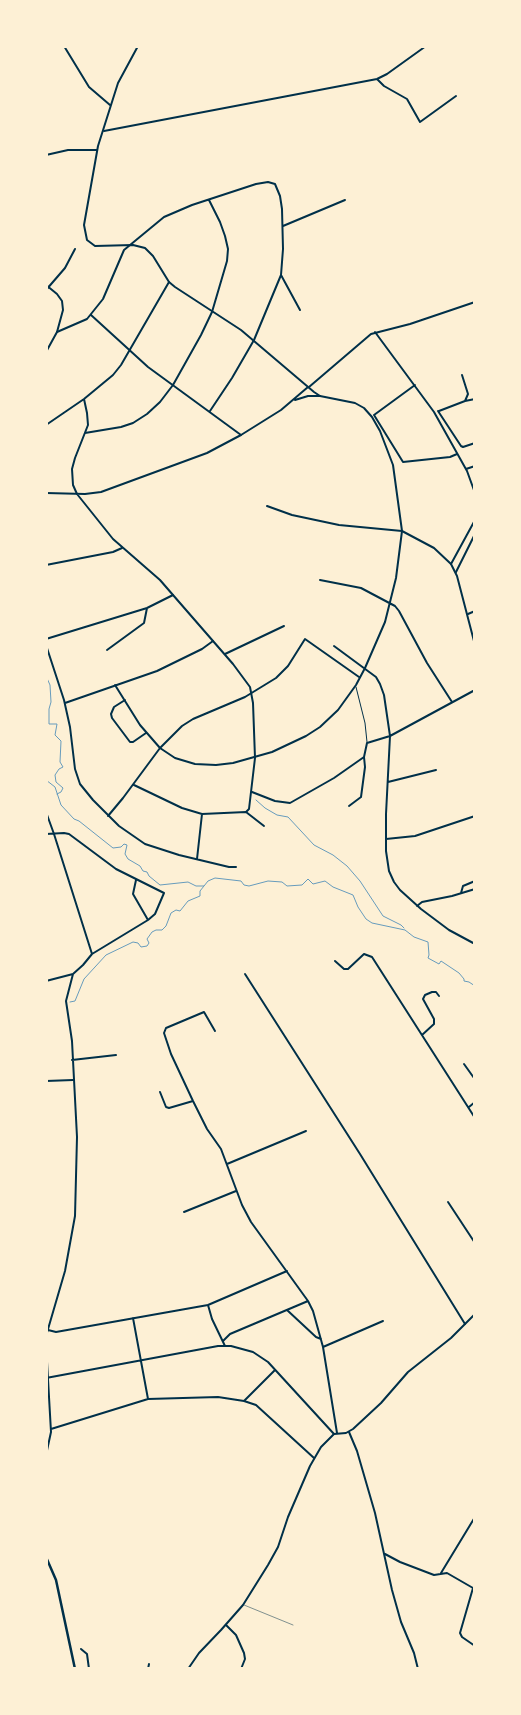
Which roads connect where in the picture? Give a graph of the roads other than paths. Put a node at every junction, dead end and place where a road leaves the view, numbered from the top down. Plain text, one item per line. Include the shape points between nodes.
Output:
1 (64, 46) edge
2 (138, 46) edge
3 (426, 46) edge
4 (377, 79) junction
5 (456, 96) dead end
6 (110, 105) junction
7 (103, 131) junction
8 (97, 150) junction
9 (46, 155) edge
10 (209, 200) junction
11 (345, 200) dead end
12 (283, 226) junction
13 (130, 245) junction
14 (75, 249) dead end
15 (281, 275) junction
16 (169, 282) junction
17 (46, 285) edge
18 (50, 286) junction
19 (46, 290) edge
20 (475, 302) edge
21 (300, 310) dead end
22 (212, 312) junction
23 (91, 315) junction
24 (57, 332) junction
25 (375, 332) junction
26 (254, 340) junction
27 (129, 349) junction
28 (46, 352) edge
29 (462, 375) dead end
30 (173, 385) junction
31 (415, 385) junction
32 (308, 387) junction
33 (320, 396) junction
34 (84, 399) junction
35 (475, 399) edge
36 (292, 401) junction
37 (465, 401) junction
38 (210, 411) junction
39 (434, 412) junction
40 (438, 412) junction
41 (373, 416) junction
42 (46, 424) edge
43 (85, 433) junction
44 (241, 435) junction
45 (475, 444) edge
46 (457, 454) junction
47 (475, 466) edge
48 (466, 469) junction
49 (46, 492) edge
50 (475, 493) edge
51 (78, 494) junction
52 (267, 506) dead end
53 (475, 520) edge
54 (402, 531) junction
55 (475, 534) edge
56 (122, 548) junction
57 (451, 564) junction
58 (46, 565) edge
59 (456, 572) junction
60 (320, 580) dead end
61 (173, 595) junction
62 (391, 603) junction
63 (147, 608) junction
64 (475, 611) edge
65 (466, 614) junction
66 (284, 626) dead end
67 (46, 639) edge
68 (213, 641) junction
69 (46, 645) edge
70 (475, 645) edge
71 (334, 646) dead end
72 (107, 650) dead end
73 (225, 654) junction
74 (365, 668) junction
75 (360, 677) junction
76 (116, 685) junction
77 (356, 685) junction
78 (475, 690) edge
79 (252, 693) junction
80 (125, 700) junction
81 (452, 702) junction
82 (65, 703) junction
83 (146, 733) junction
84 (390, 736) junction
85 (367, 743) junction
86 (160, 748) junction
87 (364, 757) junction
88 (255, 758) junction
89 (436, 770) dead end
90 (388, 782) junction
91 (134, 785) junction
92 (251, 792) junction
93 (349, 806) dead end
94 (46, 812) edge
95 (246, 812) junction
96 (202, 814) junction
97 (108, 816) junction
98 (475, 816) edge
99 (264, 826) dead end
100 (46, 834) edge
101 (54, 834) junction
102 (386, 839) junction
103 (197, 859) junction
104 (236, 867) dead end
105 (136, 880) junction
106 (475, 881) edge
107 (475, 888) edge
108 (461, 893) junction
109 (417, 906) junction
110 (148, 920) junction
111 (475, 944) edge
112 (92, 954) junction
113 (335, 961) dead end
114 (73, 974) junction
115 (245, 974) dead end
116 (46, 981) edge
117 (439, 996) dead end
118 (215, 1031) dead end
119 (422, 1035) junction
120 (116, 1055) dead end
121 (72, 1060) junction
122 (464, 1064) dead end
123 (73, 1080) junction
124 (46, 1081) edge
125 (475, 1087) edge
126 (160, 1092) dead end
127 (192, 1101) junction
128 (475, 1102) edge
129 (468, 1107) junction
130 (475, 1118) edge
131 (306, 1131) dead end
132 (227, 1164) junction
133 (236, 1191) junction
134 (448, 1202) dead end
135 (184, 1212) dead end
136 (475, 1243) edge
137 (287, 1271) junction
138 (308, 1301) junction
139 (208, 1305) junction
140 (286, 1310) junction
141 (475, 1314) edge
142 (133, 1318) junction
143 (383, 1321) dead end
144 (465, 1324) junction
145 (48, 1330) junction
146 (46, 1335) edge
147 (321, 1339) junction
148 (222, 1341) junction
149 (46, 1344) edge
150 (225, 1346) junction
151 (323, 1347) junction
152 (141, 1361) junction
153 (276, 1370) junction
154 (47, 1378) edge
155 (148, 1399) junction
156 (244, 1400) junction
157 (51, 1429) junction
158 (349, 1432) junction
159 (336, 1434) junction
160 (48, 1441) edge
161 (46, 1455) edge
162 (314, 1458) junction
163 (475, 1517) edge
164 (385, 1554) junction
165 (46, 1557) edge
166 (441, 1573) junction
167 (242, 1605) junction
168 (294, 1624) dead end
169 (226, 1625) junction
170 (475, 1646) edge
171 (81, 1649) dead end
172 (149, 1664) dead end
173 (75, 1669) edge
174 (89, 1669) edge
175 (148, 1669) edge
176 (188, 1669) edge
177 (241, 1669) edge
178 (418, 1669) edge

1 - 6 street via 89,87
2 - 6 street via 118,82
3 - 4 street
4 - 5 street via 407,99 420,122
4 - 7 street
6 - 7 street
7 - 8 street
8 - 9 street via 68,150
8 - 13 street via 85,220 86,238 97,246
10 - 12 street via 256,184 272,183 278,187
10 - 13 street via 164,217
10 - 22 street via 228,248
11 - 12 street
12 - 15 street
13 - 16 street via 147,250
13 - 23 street via 122,254 103,299
14 - 18 street
15 - 21 street
15 - 26 street
16 - 22 street
16 - 27 street
17 - 18 street
18 - 19 street
18 - 24 street via 62,301
20 - 25 street
22 - 26 street
22 - 30 street
23 - 24 street via 88,320
23 - 27 street
24 - 28 street
25 - 31 street
25 - 32 street
26 - 32 street
26 - 38 street
27 - 30 street
27 - 34 street via 113,375
29 - 37 street via 468,394
30 - 38 street
30 - 43 street via 154,408 133,424
31 - 39 street
31 - 41 street
32 - 33 street
32 - 36 street
33 - 36 street
33 - 41 street via 355,403
34 - 42 street
34 - 43 street via 88,420
35 - 37 street
36 - 44 street
37 - 40 street
38 - 44 street
39 - 40 street
39 - 46 street
40 - 45 street via 461,446
41 - 46 street via 403,462
41 - 54 street via 393,466
43 - 51 street via 72,468
44 - 51 street via 207,453 115,488
46 - 48 street
47 - 48 street
48 - 50 street
49 - 51 street
51 - 56 street
52 - 54 street via 330,523
53 - 57 street
54 - 57 street via 434,548
54 - 62 street
55 - 59 street
56 - 58 street
56 - 61 street
57 - 59 street
59 - 65 street
60 - 62 street via 361,588
61 - 63 street
61 - 68 street
62 - 74 street
62 - 81 street via 399,611
63 - 67 street
63 - 72 street via 144,622
64 - 65 street
65 - 70 street
66 - 73 street
68 - 73 street
68 - 76 street via 156,671
69 - 82 street
71 - 74 street
73 - 79 street via 246,679
74 - 75 street
74 - 84 street via 376,677 382,689
75 - 77 street
75 - 79 street via 305,639 288,666
76 - 80 street
76 - 82 street
77 - 85 street
77 - 88 street via 338,710 320,727 298,741
78 - 81 street
79 - 86 street via 186,723
79 - 88 street
80 - 83 street
80 - 83 street via 114,707 110,714 112,718 130,742
81 - 84 street
82 - 97 street via 80,784
83 - 86 street
84 - 85 street
84 - 90 street
85 - 87 street
86 - 88 street via 181,761 202,765
86 - 91 street
87 - 92 street via 290,804
87 - 93 street via 361,797
88 - 92 street
89 - 90 street
90 - 102 street
91 - 96 street
91 - 97 street
92 - 95 street
94 - 101 street
95 - 96 street
95 - 99 street
96 - 103 street
97 - 103 street via 146,844
98 - 102 street via 415,836
100 - 101 street
101 - 105 street via 68,834
101 - 112 street
102 - 109 street via 387,861 394,882
103 - 104 street
105 - 110 street via 133,894
105 - 110 street via 164,893 155,914
106 - 108 street via 463,886
107 - 108 street
108 - 109 street
109 - 111 street via 449,930
110 - 112 street
112 - 114 street
113 - 119 street via 348,969 363,954 370,955
114 - 116 street
114 - 121 street via 66,999
115 - 144 street
117 - 119 street via 432,992 423,999 434,1024
118 - 127 street via 204,1012 164,1031
119 - 129 street
120 - 121 street
121 - 123 street
122 - 125 street via 474,1078
123 - 124 street
123 - 145 street via 77,1146 74,1219 64,1277
126 - 127 street via 169,1108
127 - 132 street
128 - 129 street
129 - 130 street
131 - 132 street
132 - 133 street
133 - 135 street
133 - 137 street via 251,1222
134 - 136 street
137 - 138 street
137 - 139 street
138 - 140 street
138 - 147 street
139 - 142 street
139 - 148 street
140 - 147 street
140 - 148 street via 230,1334
141 - 144 street
142 - 145 street via 56,1332
142 - 152 street
143 - 151 street
144 - 158 street via 408,1372 384,1401
145 - 146 street
147 - 151 street
148 - 150 street
149 - 154 street
150 - 152 street
150 - 153 street via 252,1352
151 - 159 street
152 - 154 street
152 - 155 street
153 - 156 street
153 - 159 street via 307,1407
154 - 157 street
155 - 156 street via 210,1396
155 - 157 street
156 - 162 street via 262,1409
157 - 160 street
158 - 159 street
158 - 164 street
159 - 162 street
160 - 161 street
162 - 167 street via 276,1552
163 - 166 street
164 - 166 street via 434,1575
164 - 178 street via 401,1622
165 - 173 main road via 56,1580
166 - 170 street via 452,1575 474,1588 460,1633
167 - 168 lane
167 - 169 street
169 - 176 street
169 - 177 street via 236,1635 244,1653
171 - 174 street via 87,1654
172 - 175 street

